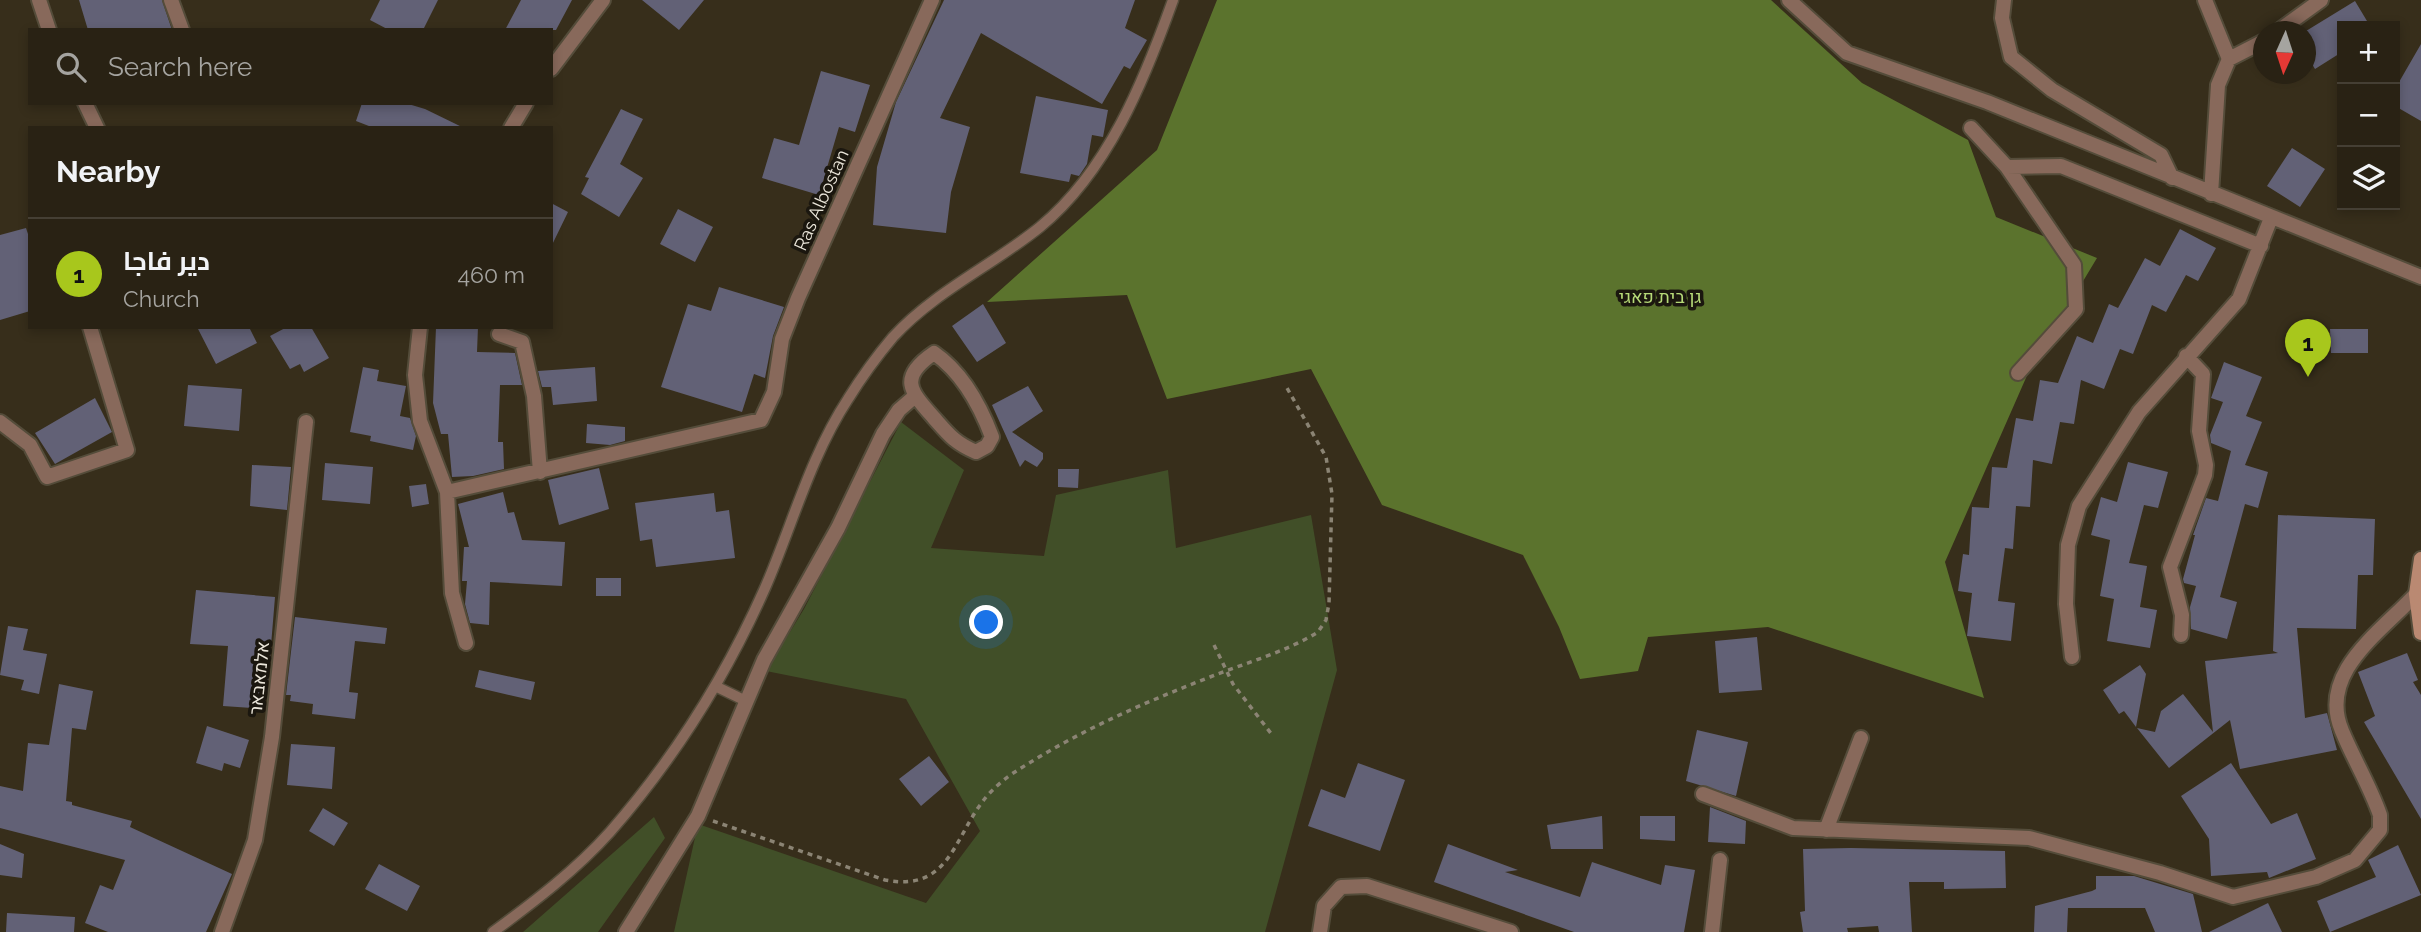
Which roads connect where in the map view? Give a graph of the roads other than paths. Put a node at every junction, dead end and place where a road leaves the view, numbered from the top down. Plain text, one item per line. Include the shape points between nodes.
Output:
1 (39, 0) edge
2 (170, 0) edge
3 (603, 0) edge
4 (932, 0) edge
5 (1173, 0) edge
6 (1790, 0) edge
7 (2004, 0) edge
8 (2205, 0) edge
9 (2321, 0) edge
10 (2292, 21) edge
11 (48, 28) edge
12 (181, 28) edge
13 (2253, 46) edge
14 (2229, 59) junction
15 (553, 66) edge
16 (86, 105) edge
17 (525, 105) edge
18 (96, 126) edge
19 (512, 126) edge
20 (1971, 128) dead end
21 (2007, 167) junction
22 (2172, 178) junction
23 (2211, 194) junction
24 (2271, 218) junction
25 (2261, 246) junction
26 (2421, 277) edge
27 (91, 329) edge
28 (420, 329) edge
29 (499, 334) dead end
30 (2186, 356) junction
31 (2018, 373) dead end
32 (914, 397) junction
33 (0, 422) edge
34 (306, 422) dead end
35 (540, 472) junction
36 (447, 492) junction
37 (2421, 559) edge
38 (2416, 594) junction
39 (2421, 633) edge
40 (2180, 635) dead end
41 (466, 643) dead end
42 (2072, 657) dead end
43 (715, 686) junction
44 (746, 702) junction
45 (1861, 738) dead end
46 (1703, 794) dead end
47 (1826, 830) junction
48 (1720, 860) dead end
49 (222, 932) edge
50 (493, 932) edge
51 (626, 932) edge
52 (1320, 932) edge
53 (1511, 932) edge
54 (1712, 932) edge

1 - 11 street
2 - 12 street
3 - 15 street
4 - 35 street, Ras Albostan via 798,298 782,339 774,393 761,420
5 - 43 lane via 1137,92 1094,167 1041,226 894,336 847,400 818,456 764,590
6 - 22 street via 1847,53 1987,102
7 - 22 street via 2002,18 2011,57 2052,90 2161,155
8 - 14 street
9 - 10 street
13 - 14 street
14 - 23 street via 2218,85
16 - 18 street
17 - 19 street
20 - 21 street
21 - 25 street via 2061,166
21 - 31 street via 2074,265 2076,309
22 - 23 street
23 - 24 street
24 - 25 street
24 - 26 street
25 - 30 street via 2239,299
27 - 33 street via 127,450 47,477 30,445
28 - 36 street via 415,375 420,421
29 - 35 street via 522,342 534,396
30 - 40 street via 2203,374 2199,431 2206,465 2170,567 2182,615
30 - 42 street via 2139,412 2079,506 2068,545 2066,604
32 - 32 street via 955,443 976,452 987,446 992,437 983,414 952,365 934,353 918,364 911,386
32 - 44 street via 883,434
34 - 49 street, אלמאבאר via 272,737 255,840
35 - 36 street
36 - 41 street via 452,593
37 - 38 street
38 - 39 street
38 - 47 street via 2353,658 2340,678 2335,702 2340,729 2380,815 2380,830 2355,860 2339,868 2233,897 2029,838
43 - 44 lane
43 - 50 lane via 666,762 609,834 543,895
44 - 51 street via 698,816
45 - 47 street
46 - 47 street via 1793,828
48 - 54 street
52 - 53 street via 1324,906 1341,887 1367,886

